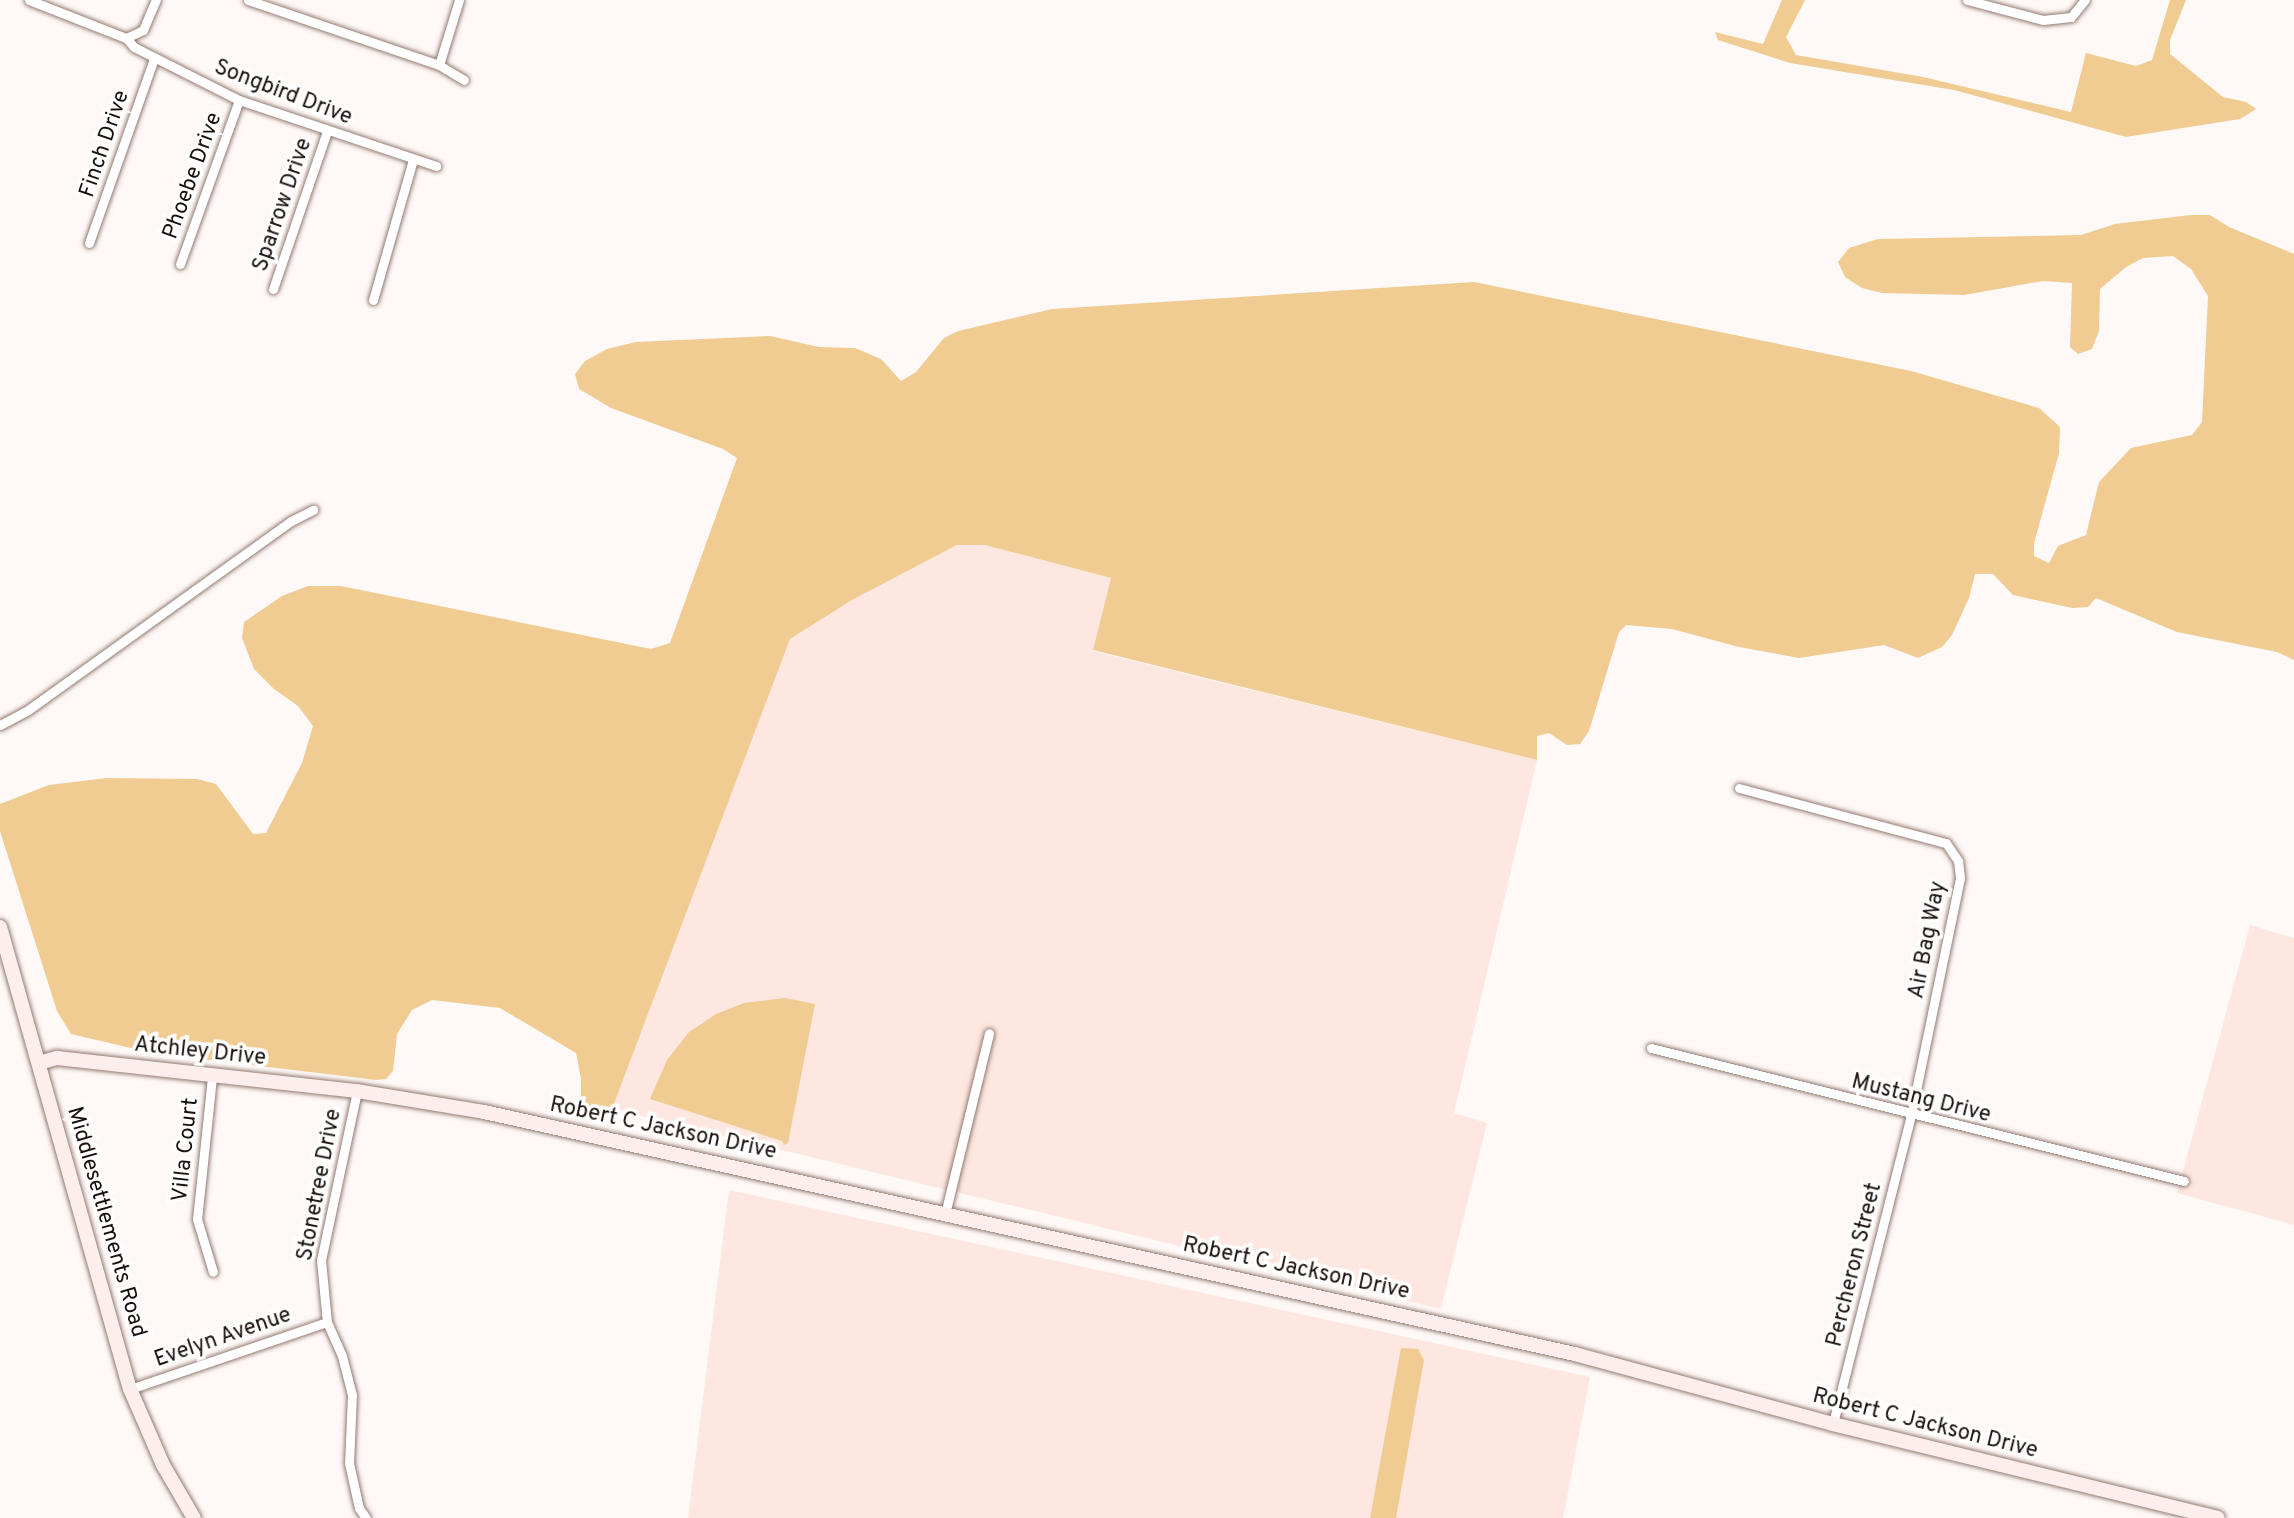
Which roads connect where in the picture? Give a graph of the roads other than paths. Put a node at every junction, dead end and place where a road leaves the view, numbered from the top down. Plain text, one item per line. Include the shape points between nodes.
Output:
1 (29, 0) edge
2 (156, 0) edge
3 (248, 0) edge
4 (459, 0) edge
5 (1967, 0) edge
6 (2085, 0) edge
7 (126, 38) junction
8 (154, 58) junction
9 (439, 65) junction
10 (464, 80) dead end
11 (239, 100) junction
12 (327, 131) junction
13 (413, 160) junction
14 (436, 166) dead end
15 (89, 243) dead end
16 (180, 264) dead end
17 (273, 289) dead end
18 (373, 300) dead end
19 (313, 510) dead end
20 (0, 725) edge
21 (1739, 788) dead end
22 (0, 927) edge
23 (989, 1033) dead end
24 (1651, 1048) dead end
25 (39, 1063) junction
26 (212, 1077) junction
27 (357, 1091) junction
28 (1911, 1115) junction
29 (2184, 1181) dead end
30 (945, 1214) junction
31 (213, 1272) dead end
32 (327, 1322) junction
33 (130, 1389) junction
34 (1833, 1424) junction
35 (2200, 1516) edge
36 (194, 1518) edge
37 (366, 1518) edge
38 (2218, 1518) edge

1 - 7 street, Songbird Drive
2 - 7 street via 143,30
3 - 9 street
4 - 9 street
5 - 6 street via 2043,20 2071,17
7 - 8 street, Songbird Drive
8 - 11 street, Songbird Drive
8 - 15 street, Finch Drive
9 - 10 street
11 - 12 street, Songbird Drive
11 - 16 street, Phoebe Drive
12 - 13 street, Songbird Drive
12 - 17 street, Sparrow Drive
13 - 14 street, Songbird Drive
13 - 18 street
19 - 20 street
21 - 28 street, Air Bag Way via 1946,843 1958,861 1960,878
22 - 25 main road, Middlesettlements Road
23 - 30 street
24 - 28 street, Mustang Drive
25 - 26 main road, Atchley Drive via 57,1058
25 - 33 main road, Middlesettlements Road
26 - 27 main road, Atchley Drive
26 - 31 street, Villa Court via 197,1219
27 - 30 main road, Robert C Jackson Drive via 484,1112
27 - 32 street, Stonetree Drive via 321,1260
28 - 29 street, Mustang Drive
28 - 34 street, Percheron Street
30 - 34 main road, Robert C Jackson Drive via 1575,1354
32 - 33 street, Evelyn Avenue
32 - 37 street, Stonetree Drive via 349,1377 349,1463
33 - 36 main road, Middlesettlements Road via 163,1465
34 - 35 main road, Robert C Jackson Drive
35 - 38 main road, Robert C Jackson Drive

